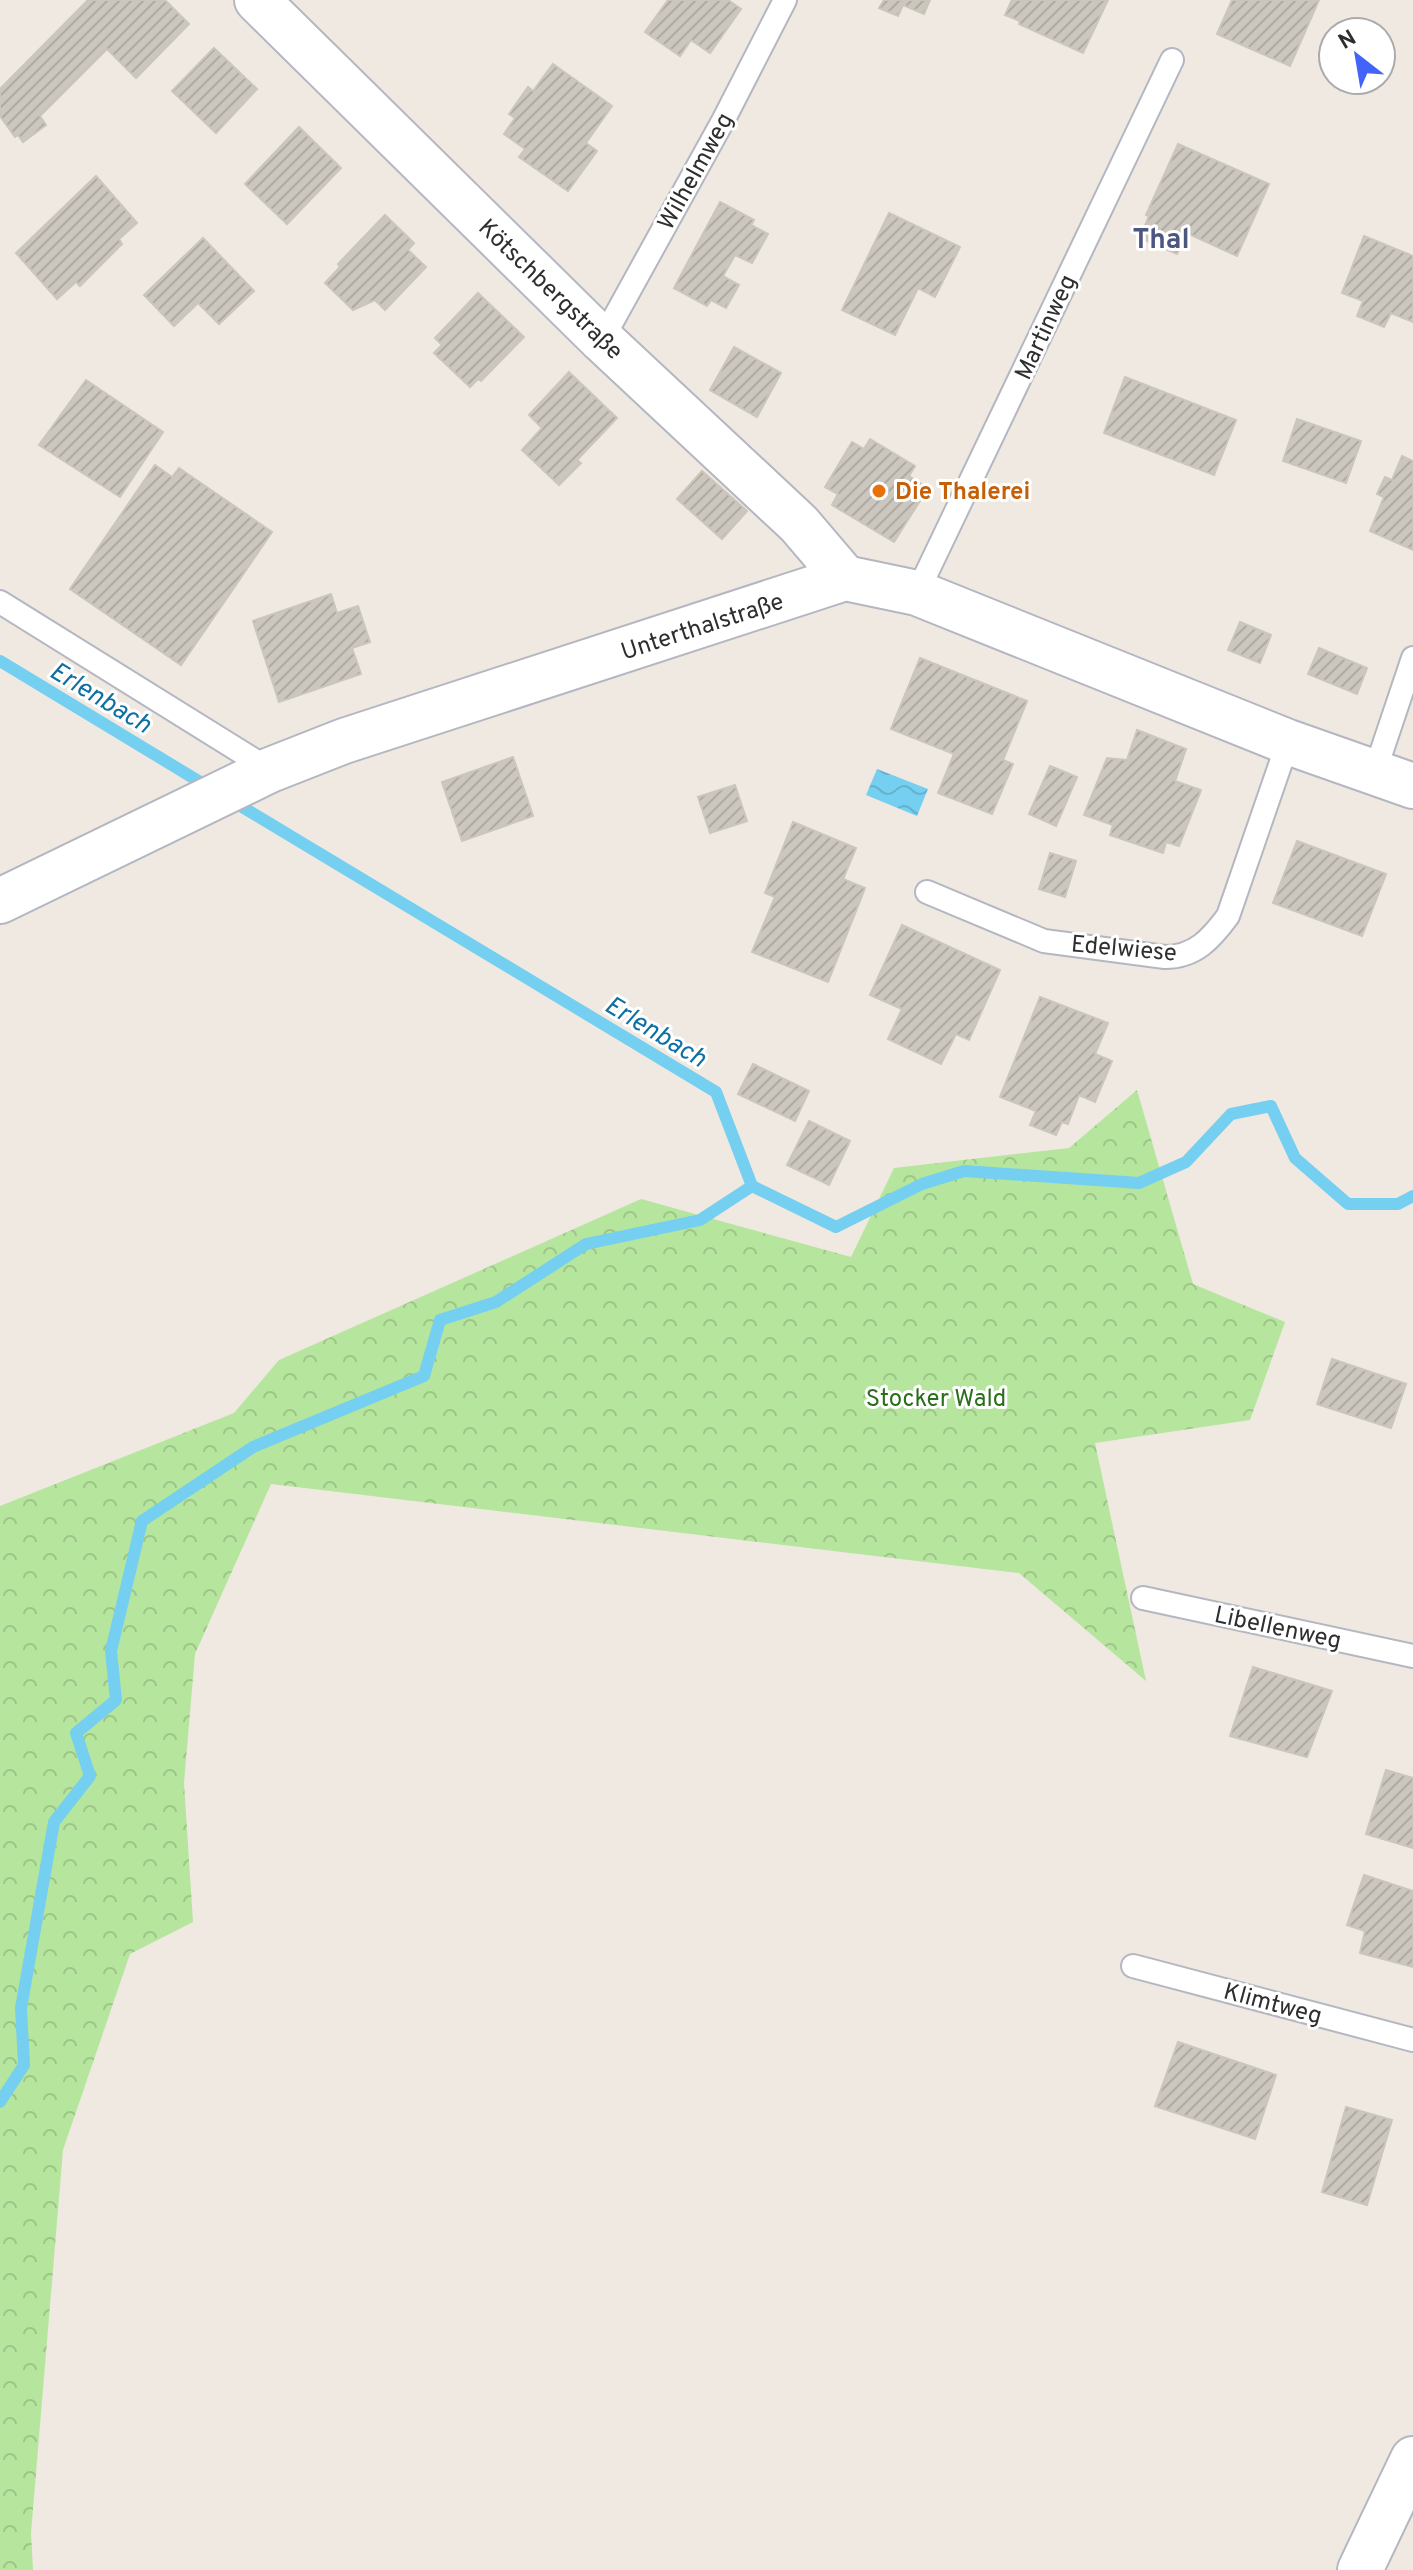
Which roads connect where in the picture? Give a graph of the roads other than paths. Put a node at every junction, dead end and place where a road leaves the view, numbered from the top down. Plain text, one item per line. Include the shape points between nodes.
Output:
1 (257, 0) edge
2 (785, 0) edge
3 (1172, 60) dead end
4 (602, 340) junction
5 (845, 578) junction
6 (917, 593) junction
7 (0, 602) edge
8 (1413, 658) edge
9 (1288, 742) junction
10 (258, 776) junction
11 (1393, 780) edge
12 (927, 892) dead end
13 (0, 901) edge
14 (1143, 1598) dead end
15 (1413, 1656) edge
16 (1133, 1966) dead end
17 (1413, 2040) edge
18 (1413, 2459) edge
19 (1360, 2570) edge

1 - 4 street, Kötschbergstraße
2 - 4 lane, Wilhelmweg
3 - 6 lane, Martinweg
4 - 5 street, Kötschbergstraße via 803,527
5 - 6 street, Unterthalstraße
5 - 10 street, Unterthalstraße via 344,741
6 - 9 street, Unterthalstraße
7 - 10 lane
8 - 11 lane
9 - 11 street, Unterthalstraße
9 - 12 lane, Edelwiese via 1228,916 1194,952 1165,957 1044,941
10 - 13 street, Unterthalstraße
14 - 15 lane, Libellenweg
16 - 17 lane, Klimtweg
18 - 19 street

